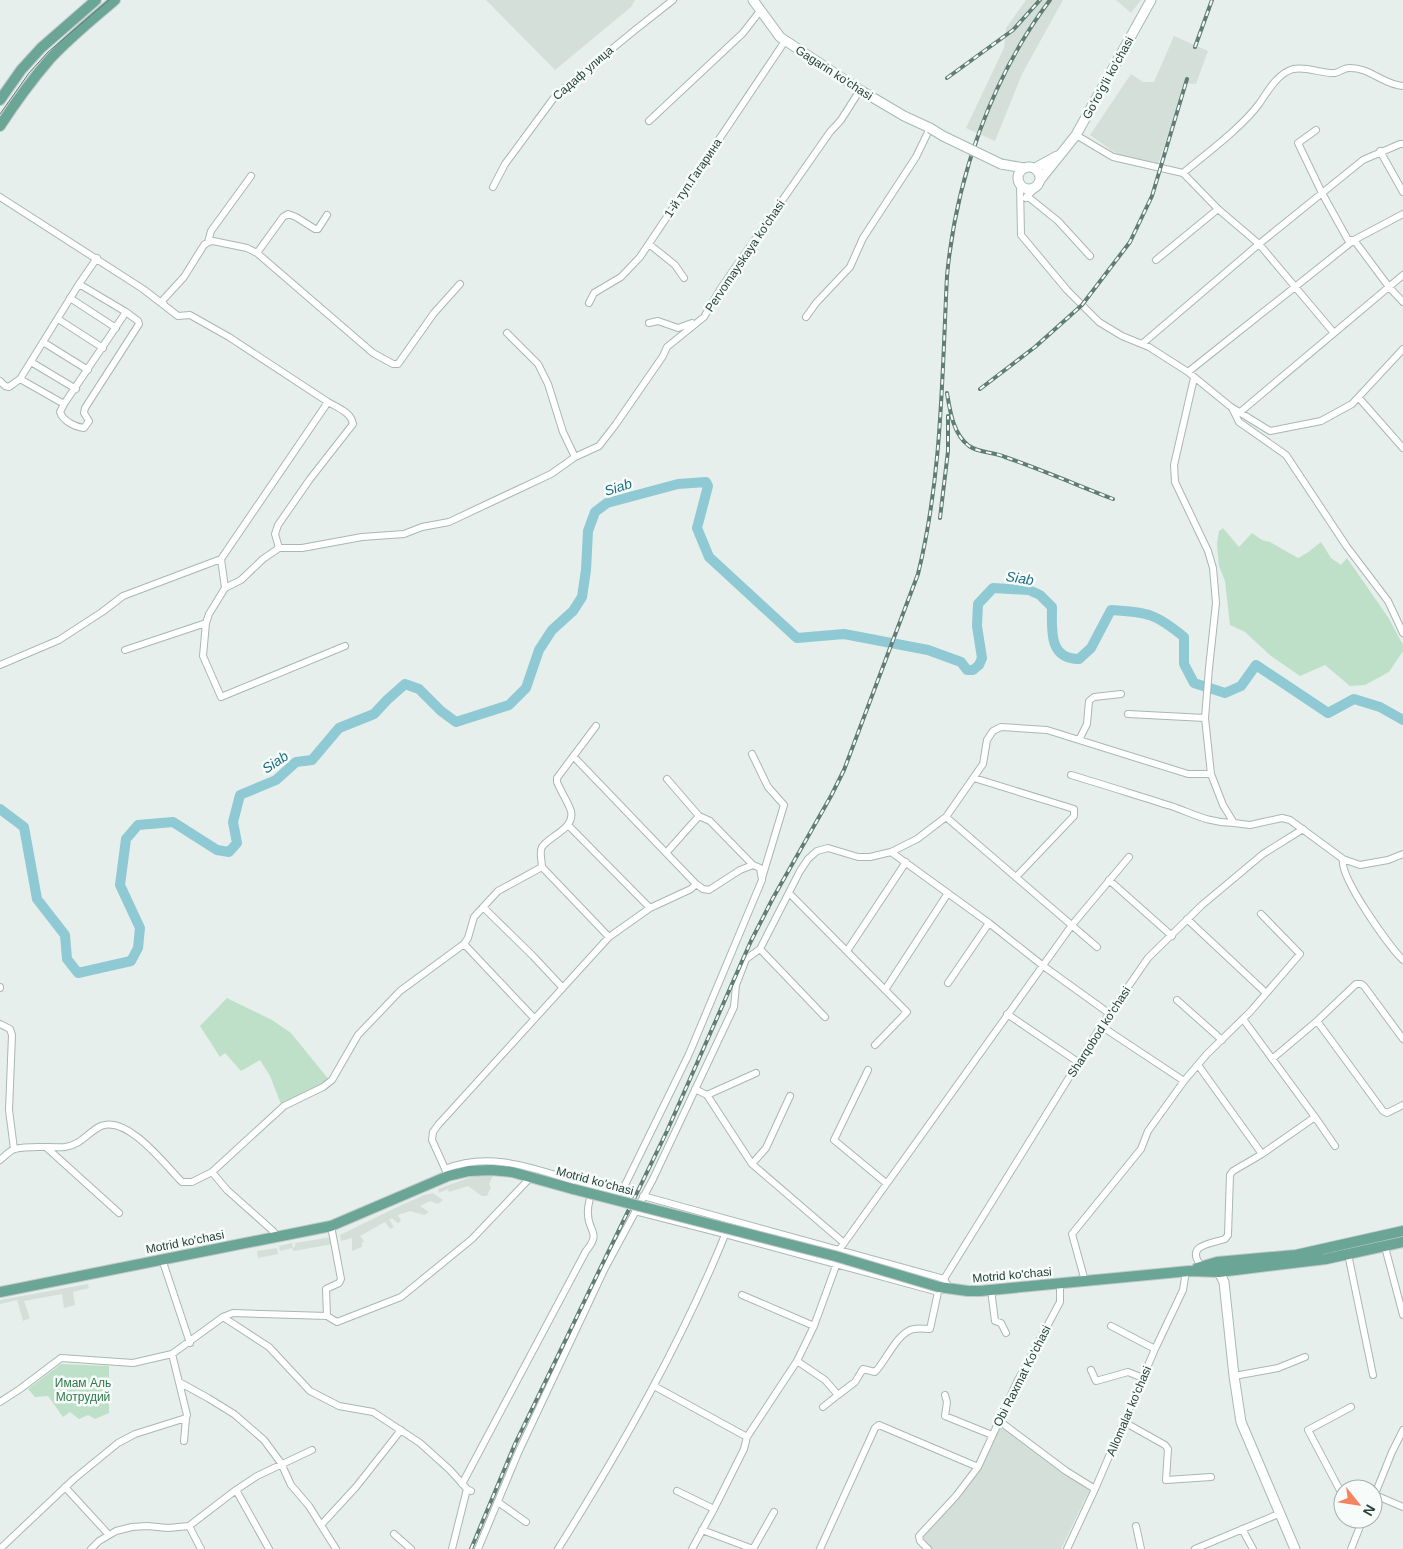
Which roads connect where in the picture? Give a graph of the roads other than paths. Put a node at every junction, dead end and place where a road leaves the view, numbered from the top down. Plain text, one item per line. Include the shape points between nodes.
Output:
1 (96, 0) edge
2 (115, 0) edge
3 (673, 0) edge
4 (753, 0) edge
5 (1151, 0) edge
6 (103, 4) edge
7 (760, 11) junction
8 (785, 41) junction
9 (1403, 86) edge
10 (860, 90) junction
11 (0, 100) edge
12 (649, 121) dead end
13 (0, 126) edge
14 (930, 128) junction
15 (1316, 130) dead end
16 (1076, 135) junction
17 (1403, 144) edge
18 (1380, 151) junction
19 (1061, 153) junction
20 (1001, 164) junction
21 (1024, 168) junction
22 (1034, 168) junction
23 (1184, 172) junction
24 (251, 176) dead end
25 (1040, 180) junction
26 (1019, 183) junction
27 (493, 187) dead end
28 (1034, 189) junction
29 (1403, 192) edge
30 (1322, 193) junction
31 (1028, 196) junction
32 (0, 197) edge
33 (1021, 208) junction
34 (1218, 209) junction
35 (1403, 214) edge
36 (327, 216) dead end
37 (1354, 240) junction
38 (208, 242) junction
39 (649, 244) junction
40 (1259, 244) junction
41 (257, 253) junction
42 (1090, 256) dead end
43 (97, 258) junction
44 (1156, 260) dead end
45 (1403, 275) edge
46 (684, 278) dead end
47 (80, 284) junction
48 (460, 284) dead end
49 (1296, 287) junction
50 (1389, 287) junction
51 (721, 288) junction
52 (70, 298) junction
53 (1403, 302) edge
54 (590, 303) dead end
55 (165, 307) junction
56 (126, 312) junction
57 (806, 317) dead end
58 (58, 319) junction
59 (649, 323) dead end
60 (116, 328) junction
61 (507, 333) dead end
62 (1334, 333) junction
63 (43, 342) junction
64 (1142, 344) junction
65 (103, 348) junction
66 (1403, 349) edge
67 (31, 362) junction
68 (88, 370) junction
69 (1188, 372) junction
70 (1194, 378) junction
71 (20, 379) junction
72 (0, 381) edge
73 (76, 389) junction
74 (1359, 398) junction
75 (328, 402) junction
76 (64, 404) junction
77 (1231, 407) junction
78 (1240, 413) junction
79 (1403, 448) edge
80 (575, 456) junction
81 (279, 548) junction
82 (221, 559) junction
83 (225, 588) junction
84 (206, 623) junction
85 (1403, 632) edge
86 (345, 646) dead end
87 (125, 650) dead end
88 (0, 665) edge
89 (1121, 694) dead end
90 (1128, 714) dead end
91 (1206, 715) junction
92 (596, 726) dead end
93 (1079, 740) junction
94 (752, 754) dead end
95 (574, 757) junction
96 (1211, 774) junction
97 (1071, 775) dead end
98 (974, 778) junction
99 (667, 779) dead end
100 (699, 816) junction
101 (946, 817) junction
102 (1234, 823) junction
103 (568, 825) junction
104 (1304, 830) junction
105 (891, 852) junction
106 (666, 853) junction
107 (1403, 854) edge
108 (1129, 857) dead end
109 (1343, 859) junction
110 (906, 862) junction
111 (753, 865) junction
112 (542, 867) junction
113 (1017, 876) junction
114 (762, 880) junction
115 (1109, 880) junction
116 (696, 884) junction
117 (790, 893) junction
118 (948, 893) junction
119 (483, 907) junction
120 (650, 908) junction
121 (1261, 914) dead end
122 (1188, 920) junction
123 (989, 922) junction
124 (1072, 925) junction
125 (1172, 936) junction
126 (609, 937) junction
127 (464, 944) junction
128 (1098, 946) dead end
129 (760, 949) junction
130 (847, 951) junction
131 (1403, 960) edge
132 (1042, 966) junction
133 (948, 983) dead end
134 (562, 987) junction
135 (885, 990) junction
136 (1266, 993) junction
137 (1177, 1000) dead end
138 (1007, 1014) junction
139 (1110, 1014) junction
140 (534, 1018) junction
141 (825, 1018) dead end
142 (1243, 1018) junction
143 (1317, 1021) junction
144 (0, 1024) edge
145 (1101, 1026) junction
146 (1403, 1039) edge
147 (1222, 1040) junction
148 (875, 1045) dead end
149 (1272, 1059) junction
150 (1078, 1062) junction
151 (1198, 1064) junction
152 (868, 1070) dead end
153 (756, 1073) dead end
154 (1184, 1081) junction
155 (695, 1089) junction
156 (707, 1095) junction
157 (790, 1096) dead end
158 (1403, 1105) edge
159 (1315, 1117) junction
160 (1335, 1146) dead end
161 (47, 1148) junction
162 (14, 1149) junction
163 (1262, 1154) junction
164 (0, 1160) edge
165 (752, 1164) junction
166 (212, 1172) junction
167 (447, 1173) junction
168 (531, 1177) junction
169 (886, 1183) junction
170 (591, 1193) junction
171 (643, 1196) junction
172 (635, 1210) junction
173 (118, 1213) dead end
174 (331, 1226) junction
175 (726, 1231) junction
176 (1403, 1231) edge
177 (277, 1237) junction
178 (1403, 1242) edge
179 (844, 1243) junction
180 (824, 1246) junction
181 (1386, 1246) junction
182 (1348, 1254) junction
183 (837, 1257) junction
184 (162, 1259) junction
185 (818, 1260) junction
186 (1202, 1267) junction
187 (1188, 1271) junction
188 (1219, 1272) junction
189 (1085, 1281) junction
190 (1060, 1283) junction
191 (943, 1286) junction
192 (990, 1290) junction
193 (0, 1292) edge
194 (742, 1295) dead end
195 (1403, 1315) edge
196 (326, 1316) junction
197 (223, 1317) junction
198 (814, 1326) junction
199 (1111, 1326) dead end
200 (1006, 1333) dead end
201 (190, 1343) junction
202 (1155, 1349) junction
203 (172, 1354) junction
204 (1305, 1357) dead end
205 (797, 1361) junction
206 (1090, 1370) dead end
207 (1373, 1375) dead end
208 (1234, 1376) junction
209 (1143, 1378) junction
210 (179, 1382) junction
211 (654, 1386) junction
212 (838, 1395) junction
213 (945, 1395) dead end
214 (0, 1402) edge
215 (823, 1407) dead end
216 (1351, 1407) dead end
217 (186, 1418) junction
218 (998, 1420) junction
219 (1124, 1422) junction
220 (401, 1430) junction
221 (1403, 1431) edge
222 (992, 1435) junction
223 (747, 1437) junction
224 (184, 1441) dead end
225 (312, 1450) dead end
226 (281, 1466) junction
227 (978, 1467) junction
228 (1211, 1477) dead end
229 (1334, 1479) edge
230 (1382, 1479) edge
231 (65, 1487) junction
232 (467, 1488) junction
233 (1096, 1489) junction
234 (236, 1490) junction
235 (677, 1491) dead end
236 (1383, 1500) edge
237 (498, 1502) junction
238 (1403, 1506) edge
239 (714, 1509) junction
240 (774, 1512) dead end
241 (1281, 1513) junction
242 (526, 1522) dead end
243 (321, 1525) junction
244 (189, 1526) junction
245 (1136, 1526) dead end
246 (1242, 1529) junction
247 (1359, 1529) edge
248 (702, 1530) junction
249 (394, 1534) dead end
250 (109, 1535) junction
251 (2, 1547) edge
252 (91, 1549) edge
253 (201, 1549) edge
254 (270, 1549) edge
255 (336, 1549) edge
256 (411, 1549) edge
257 (452, 1549) edge
258 (478, 1549) edge
259 (558, 1549) edge
260 (692, 1549) edge
261 (753, 1549) edge
262 (820, 1549) edge
263 (928, 1549) edge
264 (1066, 1549) edge
265 (1141, 1549) edge
266 (1195, 1549) edge
267 (1253, 1549) edge
268 (1295, 1549) edge
269 (1351, 1549) edge

1 - 11 main road via 41,48
2 - 6 main road
3 - 27 street, Садаф улица via 556,95 505,164
4 - 7 main road, Gagarin ko'chasi
5 - 16 main road, Go'ro'g'li ko'chasi
6 - 13 main road via 50,59
7 - 8 main road, Gagarin ko'chasi
7 - 12 street via 743,33
8 - 10 main road, Gagarin ko'chasi
8 - 39 street, 1-й туп.Гагарина
9 - 23 street via 1348,68 1336,73 1293,69 1268,89 1239,125
10 - 14 main road, Gagarin ko'chasi
10 - 51 street, Pervomayskaya ko'chasi
14 - 20 main road, Gagarin ko'chasi, bridge
14 - 57 street via 916,157 863,238 850,268
15 - 30 street via 1298,144
16 - 19 main road, Go'ro'g'li ko'chasi
16 - 23 street via 1113,157
17 - 18 street
18 - 29 street
18 - 30 street via 1363,160
19 - 22 main road, Go'ro'g'li ko'chasi
19 - 25 main road, Go'ro'g'li ko'chasi
20 - 21 main road
20 - 26 main road
21 - 22 main road
21 - 26 main road via 1020,171
22 - 25 main road
23 - 34 street
24 - 38 street via 211,231
25 - 28 main road
26 - 28 main road via 1024,189
26 - 33 street
28 - 31 street
30 - 37 street via 1348,240
30 - 40 street
31 - 33 street
31 - 42 street via 1058,221
32 - 43 street
33 - 64 street via 1021,235 1067,290 1099,322
34 - 40 street
34 - 44 street
35 - 37 street
36 - 41 street via 316,229 288,214
37 - 49 street
37 - 50 street
38 - 41 street via 247,248
38 - 55 street via 184,277 162,301
39 - 46 street via 675,265
39 - 54 street, 1-й туп.Гагарина via 621,277 594,293
40 - 49 street
40 - 64 street
41 - 48 street via 374,353 393,364 398,364 434,313
43 - 47 street
43 - 55 street
45 - 50 street
47 - 52 street
47 - 56 street
49 - 62 street
49 - 69 street
50 - 53 street
50 - 62 street
51 - 59 street via 702,316 690,325 678,328 658,321
51 - 80 street, Pervomayskaya ko'chasi via 704,318 667,347 599,446
52 - 58 street
52 - 60 street
55 - 75 street via 178,316 190,314
56 - 60 street
56 - 76 street via 139,324 85,408 84,413 89,420 84,428 64,420 60,412
58 - 63 street
58 - 65 street
60 - 65 street
61 - 80 street via 538,364
62 - 78 street
63 - 67 street
63 - 68 street
64 - 69 street
65 - 68 street
66 - 74 street
67 - 71 street
67 - 73 street
68 - 73 street
69 - 70 street
70 - 77 street
70 - 91 street via 1174,465 1175,482 1208,550 1213,568 1216,603
71 - 72 street via 9,387
71 - 76 street
73 - 76 street
74 - 78 street via 1321,421 1270,431
74 - 79 street
75 - 81 street via 349,414 353,424 278,525 275,534
75 - 82 street
77 - 78 street
77 - 85 street via 1239,422 1286,455 1388,601
80 - 81 street, Pervomayskaya ko'chasi via 551,474 448,522 404,534 362,537 302,548
81 - 83 street via 241,580
82 - 83 street
82 - 88 street via 123,596 59,640
83 - 84 street
84 - 86 street via 204,656 221,697
84 - 87 street
89 - 93 street via 1089,700 1087,724
90 - 91 street
91 - 96 street
92 - 95 street
93 - 96 street via 1188,774
93 - 98 street via 1047,730 1001,727 993,731 987,740 983,764
94 - 114 street via 768,787 784,805
95 - 103 street via 557,782 571,813
95 - 106 street
96 - 102 street
97 - 102 street via 1187,811 1206,820
98 - 101 street
98 - 113 street via 1074,809 1074,816
99 - 100 street
100 - 106 street
100 - 111 street via 710,821
101 - 105 street via 917,839
101 - 113 street
102 - 104 street via 1250,825 1282,818
103 - 112 street via 542,846
103 - 120 street
104 - 109 street
104 - 122 street, Sharqobod ko'chasi via 1263,854
105 - 110 street
105 - 117 street via 858,857 828,848 817,851 808,858
106 - 116 street
107 - 109 street via 1360,865
108 - 115 street
109 - 131 street via 1349,882
110 - 118 street
110 - 130 street
111 - 114 street via 760,868
111 - 116 street via 709,890 703,890
112 - 119 street via 498,891
112 - 126 street
113 - 124 street
114 - 167 street via 689,1054 635,1166 619,1192 598,1189 508,1162 452,1166
115 - 124 street
115 - 125 street
116 - 120 street
117 - 129 street
117 - 130 street
118 - 123 street
118 - 135 street
119 - 127 street via 474,917
119 - 134 street
120 - 126 street
121 - 136 street via 1300,954
122 - 125 street, Sharqobod ko'chasi
122 - 136 street
123 - 132 street
123 - 133 street
124 - 128 street
124 - 132 street
125 - 139 street, Sharqobod ko'chasi via 1148,958
126 - 134 street
127 - 140 street
127 - 166 street via 400,991 358,1034 332,1080 284,1106
129 - 141 street
129 - 155 street via 746,960 736,985 734,1007
130 - 135 street
132 - 138 street
132 - 139 street
134 - 140 street
135 - 148 street via 907,1012
136 - 142 street
137 - 147 street
138 - 150 street
138 - 169 street
139 - 145 street, Sharqobod ko'chasi
140 - 167 street via 433,1132 432,1140
142 - 147 street
142 - 149 street
143 - 146 street via 1351,988 1361,984
143 - 149 street
143 - 158 street via 1384,1111 1392,1112
144 - 162 street via 12,1035 9,1110
145 - 150 street, Sharqobod ko'chasi
145 - 154 street
147 - 151 street
149 - 159 street
150 - 191 street, Sharqobod ko'chasi
151 - 154 street
151 - 163 street
152 - 169 street via 834,1140
153 - 156 street
154 - 189 street via 1148,1131 1141,1149 1072,1234
155 - 156 street
155 - 171 street
156 - 165 street
157 - 165 street via 766,1148
159 - 160 street
159 - 163 street
161 - 162 street
161 - 166 street via 68,1147 108,1125 135,1134 182,1182 192,1182
161 - 173 street
162 - 164 street
163 - 186 street via 1230,1174 1228,1236 1196,1250
165 - 179 street
166 - 177 street
167 - 168 main road, Motrid ko'chasi via 491,1170
167 - 174 main road, Motrid ko'chasi
168 - 170 main road, Motrid ko'chasi, bridge
168 - 196 street via 472,1239 400,1297 336,1322
169 - 179 street
170 - 175 main road, Motrid ko'chasi, bridge
170 - 232 street via 587,1215 594,1238 592,1244 551,1315
171 - 172 street
171 - 180 street
172 - 175 street
172 - 237 street via 522,1444
174 - 177 main road, Motrid ko'chasi
174 - 196 street via 341,1279 326,1288
175 - 183 main road, Motrid ko'chasi, bridge
175 - 185 street
175 - 211 street via 704,1287
176 - 186 main road, Motrid ko'chasi via 1296,1256 1218,1262
177 - 184 main road, Motrid ko'chasi
178 - 181 main road, Motrid ko'chasi
179 - 183 street
180 - 183 street
180 - 185 street
181 - 182 main road, Motrid ko'chasi
181 - 195 street
182 - 188 main road, Motrid ko'chasi
182 - 207 street
183 - 185 street
183 - 191 main road, Motrid ko'chasi, bridge
183 - 198 street
184 - 193 main road, Motrid ko'chasi
184 - 201 street
186 - 187 main road, Motrid ko'chasi
187 - 188 main road, Motrid ko'chasi
187 - 189 main road, Motrid ko'chasi
187 - 202 street, Allomalar ko'chasi via 1183,1290
188 - 208 main road via 1224,1282
189 - 190 main road, Motrid ko'chasi
190 - 192 main road, Motrid ko'chasi
190 - 218 street, Obi Raxmat Ko'chasi via 1060,1302
191 - 192 main road, Motrid ko'chasi via 968,1291
191 - 212 street, Sharqobod ko'chasi via 930,1329 913,1329 903,1334 875,1372 863,1369 854,1382
192 - 200 street via 995,1321 1001,1322
194 - 198 street
196 - 197 street via 233,1313
197 - 201 street
197 - 220 street via 269,1347 310,1391 339,1406 373,1412
198 - 205 street
199 - 202 street
201 - 203 street
202 - 209 street, Allomalar ko'chasi
203 - 210 street
203 - 214 street via 133,1363 61,1358
204 - 208 street via 1278,1368
205 - 212 street via 824,1380
205 - 223 street
206 - 209 street via 1096,1381 1128,1372
208 - 241 main road via 1242,1422
209 - 219 street, Allomalar ko'chasi
210 - 217 street
210 - 226 street via 234,1414 264,1440
211 - 223 street
211 - 259 street
212 - 215 street
213 - 222 street via 945,1416
216 - 229 street via 1308,1430
217 - 224 street
217 - 231 street via 127,1437
218 - 222 street, Obi Raxmat Ko'chasi
218 - 233 street via 1066,1471
219 - 228 street via 1168,1449 1166,1480
219 - 233 street, Allomalar ko'chasi
220 - 232 street via 420,1443
220 - 243 street
221 - 230 street
222 - 227 street, Obi Raxmat Ko'chasi
223 - 239 street
225 - 226 street
226 - 234 street
226 - 243 street
227 - 262 street via 879,1425
227 - 263 street via 919,1536
231 - 250 street
231 - 251 street
232 - 257 street
233 - 264 street, Allomalar ko'chasi
234 - 244 street
234 - 254 street
235 - 239 street
236 - 238 street
237 - 242 street
237 - 258 street
239 - 248 street
240 - 261 street
241 - 246 street
241 - 268 main road
243 - 255 street
244 - 250 street via 132,1527
244 - 253 street
245 - 265 street
246 - 266 street
246 - 267 street
247 - 269 street
248 - 260 street
248 - 261 street
249 - 256 street
250 - 252 street

